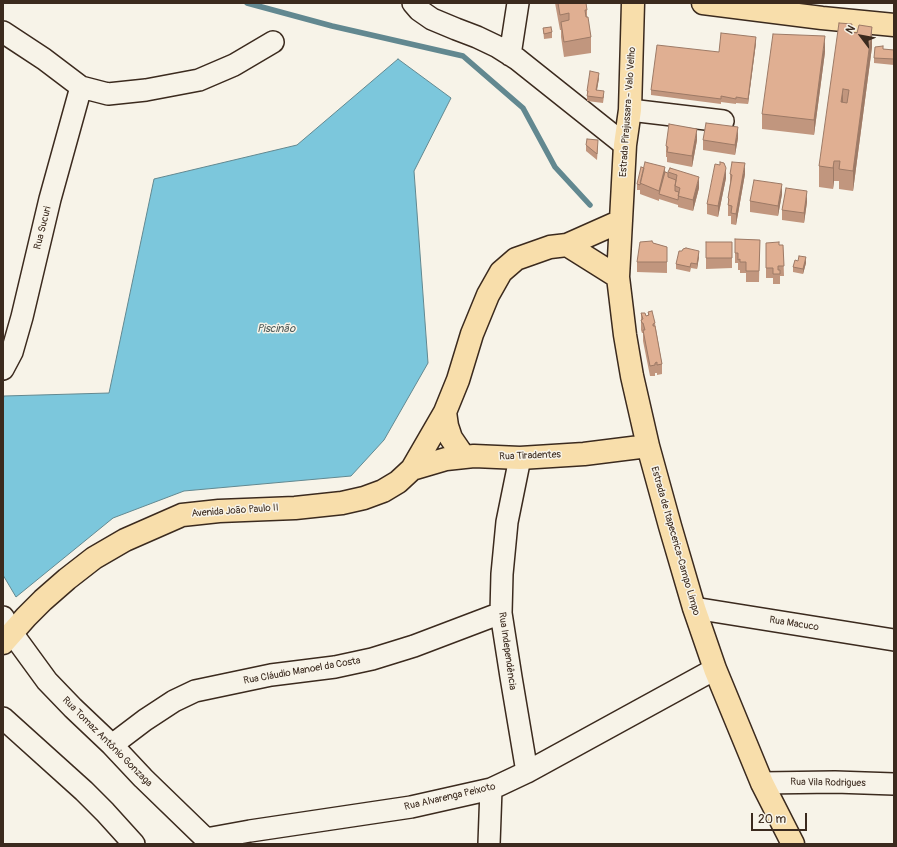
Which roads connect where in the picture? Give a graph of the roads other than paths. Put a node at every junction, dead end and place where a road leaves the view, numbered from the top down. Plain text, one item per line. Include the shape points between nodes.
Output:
1 (413, 3) edge
2 (518, 3) edge
3 (633, 3) edge
4 (703, 3) edge
5 (894, 25) edge
6 (3, 32) edge
7 (273, 42) dead end
8 (510, 55) junction
9 (81, 87) junction
10 (630, 110) junction
11 (723, 121) dead end
12 (625, 145) junction
13 (621, 221) junction
14 (567, 245) junction
15 (618, 277) junction
16 (3, 369) edge
17 (445, 412) junction
18 (648, 446) junction
19 (464, 457) junction
20 (520, 458) junction
21 (412, 469) junction
22 (694, 608) junction
23 (501, 613) junction
24 (6, 631) edge
25 (894, 640) edge
26 (715, 669) junction
27 (3, 718) edge
28 (112, 745) junction
29 (527, 772) junction
30 (762, 783) junction
31 (894, 784) edge
32 (491, 789) junction
33 (207, 842) edge
34 (134, 844) edge
35 (489, 844) edge
36 (793, 844) edge

1 - 8 street via 432,18 477,37
2 - 8 street
3 - 10 main road, Estrada Pirajussara - Valo Velho
4 - 5 main road
6 - 9 street
7 - 9 street via 199,80 108,94
8 - 12 street
9 - 16 street, Rua Sucuri via 50,199 22,318 12,352
10 - 11 street
10 - 12 main road, Estrada Pirajussara - Valo Velho
12 - 13 main road, Estrada Pirajussara - Valo Velho
13 - 14 main road, Avenida João Paulo II
13 - 15 main road, Estrada de Itapecerica-Campo Limpo
14 - 15 main road
14 - 17 main road, Avenida João Paulo II via 550,247 516,259 501,272 472,334
15 - 18 main road, Estrada de Itapecerica-Campo Limpo via 627,349
17 - 19 main road via 451,438
17 - 21 main road, Avenida João Paulo II
18 - 20 main road, Rua Tiradentes
18 - 22 main road, Estrada de Itapecerica-Campo Limpo
19 - 20 main road, Rua Tiradentes
19 - 21 main road, Rua Tiradentes via 446,459
20 - 23 street, Rua Independência via 507,522
21 - 24 main road, Avenida João Paulo II via 383,491 342,503 182,515 125,540 94,558
22 - 25 street, Rua Macuco
22 - 26 main road, Estrada de Itapecerica-Campo Limpo
23 - 28 street, Rua Cláudio Manoel da Costa via 372,659 335,667 271,675 195,691 174,701
23 - 29 street, Rua Independência
24 - 28 street, Rua Tomaz Antônio Gonzaga via 47,681
26 - 29 street, Rua Alvarenga Peixoto
26 - 30 main road, Estrada de Itapecerica-Campo Limpo
27 - 34 street via 84,791
28 - 33 street, Rua Tomaz Antônio Gonzaga
29 - 32 street, Rua Alvarenga Peixoto
30 - 31 street, Rua Vila Rodrigues
30 - 36 main road, Estrada de Itapecerica-Campo Limpo
32 - 33 street, Rua Alvarenga Peixoto via 412,807 250,831
32 - 35 street

